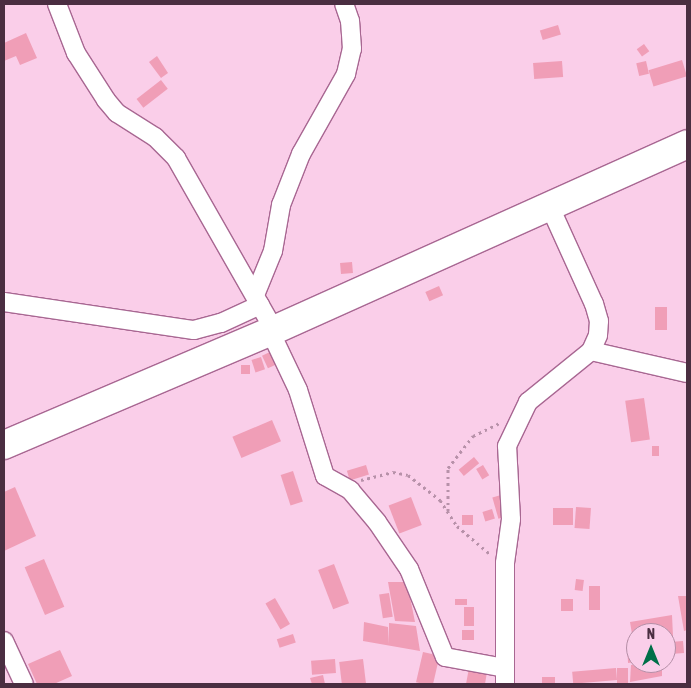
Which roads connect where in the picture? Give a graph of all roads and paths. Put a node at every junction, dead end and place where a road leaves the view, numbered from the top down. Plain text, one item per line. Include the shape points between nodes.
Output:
1 (57, 4) edge
2 (344, 4) edge
3 (687, 144) edge
4 (550, 207) junction
5 (257, 300) junction
6 (4, 302) edge
7 (272, 330) junction
8 (591, 350) junction
9 (687, 373) edge
10 (521, 417) junction
11 (4, 445) edge
12 (341, 487) junction
13 (448, 512) junction
14 (505, 563) junction
15 (5, 645) edge
16 (505, 676) edge
17 (24, 684) edge

1 - 5 street via 76,53 106,100 117,113 155,137 176,158
2 - 5 street via 350,21 352,49 346,74 301,154 281,205 272,251
3 - 4 main road
4 - 7 main road
4 - 8 street via 599,321
5 - 6 street via 221,323 194,330
5 - 7 street
7 - 11 main road
7 - 12 street via 298,390 325,476
8 - 9 street
8 - 10 street via 528,402
10 - 13 path via 473,436 461,450 448,468
10 - 14 street via 507,446 511,518
12 - 13 path via 375,474 408,475 440,500
12 - 16 street via 350,490 377,522 410,569 445,657
13 - 14 path via 457,526
14 - 16 street
15 - 17 street

